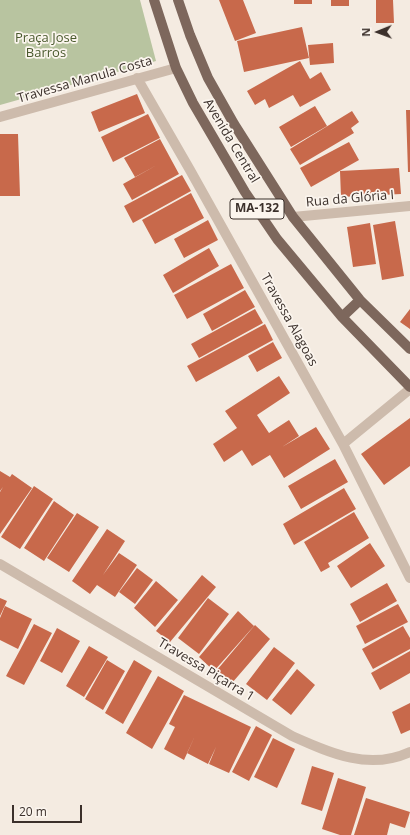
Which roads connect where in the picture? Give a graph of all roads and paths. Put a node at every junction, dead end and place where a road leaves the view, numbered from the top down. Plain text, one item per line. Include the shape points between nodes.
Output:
1 (154, 0) edge
2 (178, 0) edge
3 (176, 68) junction
4 (137, 78) junction
5 (0, 117) edge
6 (410, 206) edge
7 (293, 217) junction
8 (360, 300) junction
9 (342, 317) junction
10 (410, 349) edge
11 (410, 388) edge
12 (343, 444) junction
13 (0, 564) edge
14 (410, 578) edge
15 (410, 752) edge

1 - 3 main road, Avenida Central / MA-132
2 - 7 main road, MA-132 via 208,78
3 - 4 street, Travessa Manula Costa
3 - 9 main road, Avenida Central / MA-132 via 193,103 245,192 277,239
4 - 5 street, Travessa Manula Costa
4 - 12 street, Travessa Alagoas
6 - 7 street, Rua da Glória I
7 - 8 main road, MA-132
8 - 9 main road
8 - 10 main road, MA-132
9 - 11 main road, Avenida Central / MA-132
11 - 12 street
12 - 14 street, Travessa Alagoas
13 - 15 street, Travessa Piçarra 1 via 292,736 332,754 356,759 374,761

